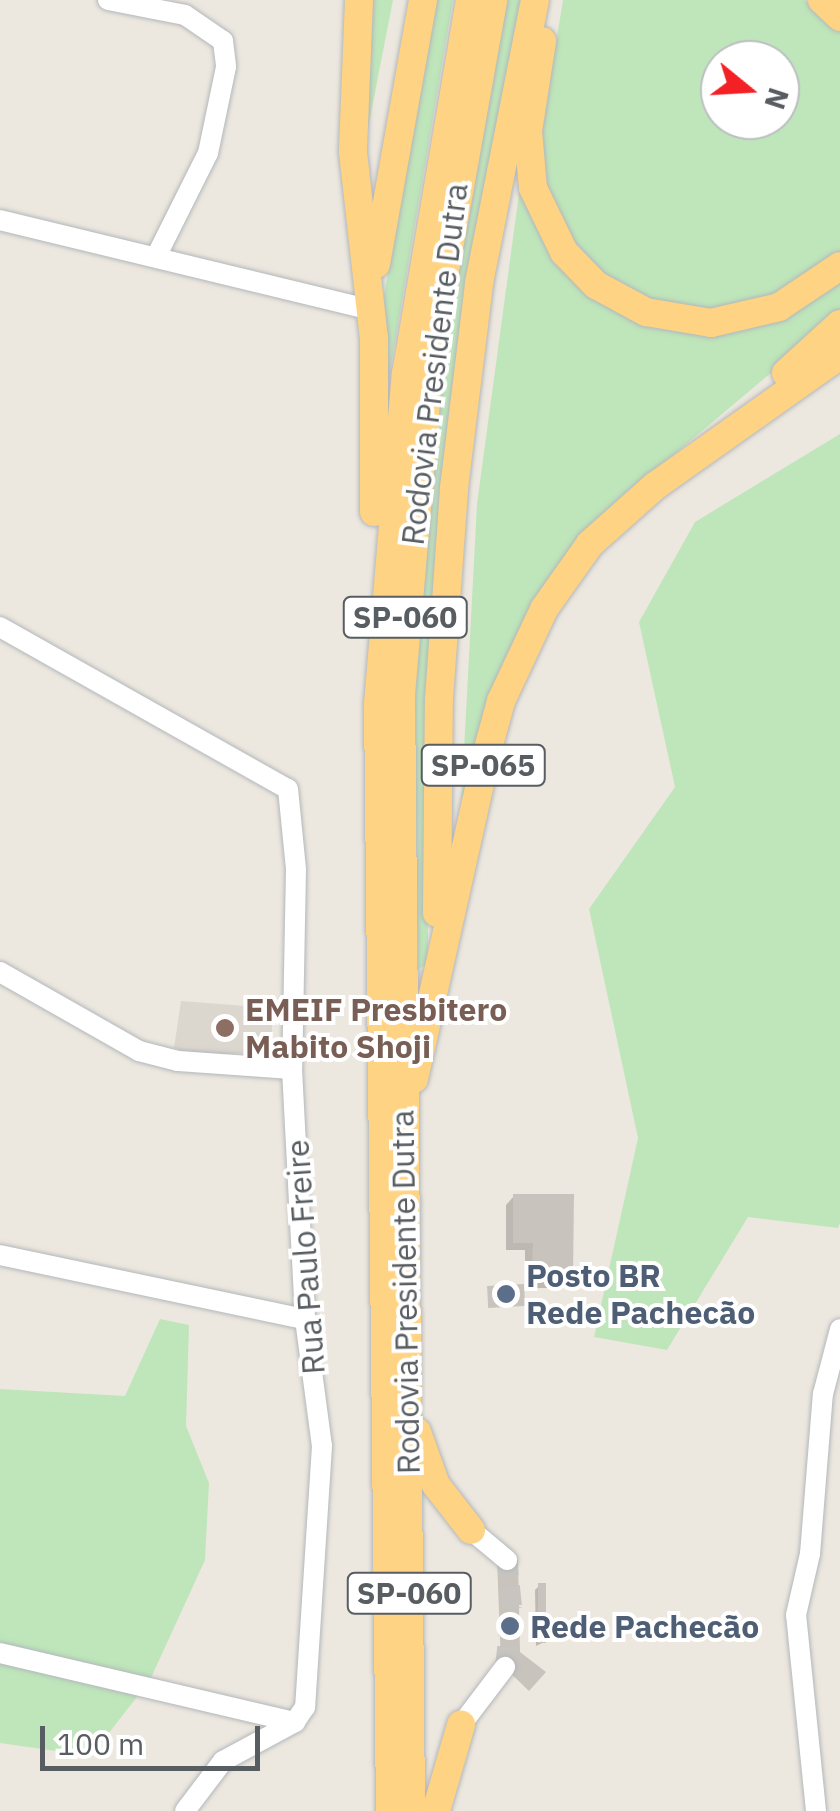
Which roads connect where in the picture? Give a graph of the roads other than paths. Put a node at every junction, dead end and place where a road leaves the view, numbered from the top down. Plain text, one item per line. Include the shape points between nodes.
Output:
1 (108, 0) edge
2 (358, 0) edge
3 (423, 0) edge
4 (470, 0) edge
5 (493, 0) edge
6 (535, 0) edge
7 (548, 0) edge
8 (822, 0) edge
9 (840, 17) edge
10 (0, 220) edge
11 (157, 254) junction
12 (840, 266) edge
13 (372, 310) junction
14 (840, 324) edge
15 (840, 355) edge
16 (688, 460) junction
17 (0, 627) edge
18 (375, 787) junction
19 (437, 969) junction
20 (0, 972) edge
21 (292, 1070) junction
22 (406, 1241) junction
23 (0, 1255) edge
24 (305, 1319) junction
25 (840, 1329) edge
26 (407, 1376) junction
27 (472, 1530) joint
28 (507, 1560) tunnel mouth
29 (0, 1654) edge
30 (505, 1667) tunnel mouth
31 (295, 1722) junction
32 (461, 1725) joint
33 (185, 1811) edge
34 (390, 1811) edge
35 (412, 1811) edge
36 (436, 1811) edge
37 (816, 1811) edge

1 - 11 street via 185,15 223,41 226,66 208,153
2 - 13 highway, SP-060 via 353,152
3 - 13 highway via 390,169
4 - 18 highway, Rodovia Presidente Dutra / SP-060 via 406,374 385,582
5 - 22 highway, Rodovia Presidente Dutra / SP-060 via 438,298 406,601 398,855
6 - 19 highway via 498,170 454,488 439,700
7 - 12 highway via 528,162 550,230 596,285 646,312 711,322 779,307
8 - 9 highway
10 - 11 street
11 - 13 street
13 - 18 highway, SP-060
14 - 16 highway, SP-065
15 - 16 highway, SP-065
16 - 19 highway, SP-065 via 590,544 520,653 486,756
17 - 21 street, Rua Paulo Freire via 288,790 296,869
18 - 34 highway, Rodovia Presidente Dutra / SP-060
19 - 22 highway via 414,1080
20 - 21 street via 139,1051
21 - 24 street, Rua Paulo Freire
22 - 26 highway, Rodovia Presidente Dutra / SP-060
23 - 24 street
24 - 31 street, Rua Paulo Freire via 322,1446 305,1707
25 - 37 street via 823,1394 810,1554 796,1615
26 - 27 highway via 420,1450 436,1485
26 - 35 highway, Rodovia Presidente Dutra / SP-060
27 - 28 street
29 - 31 street
30 - 32 street
31 - 33 street via 223,1761
32 - 36 highway

